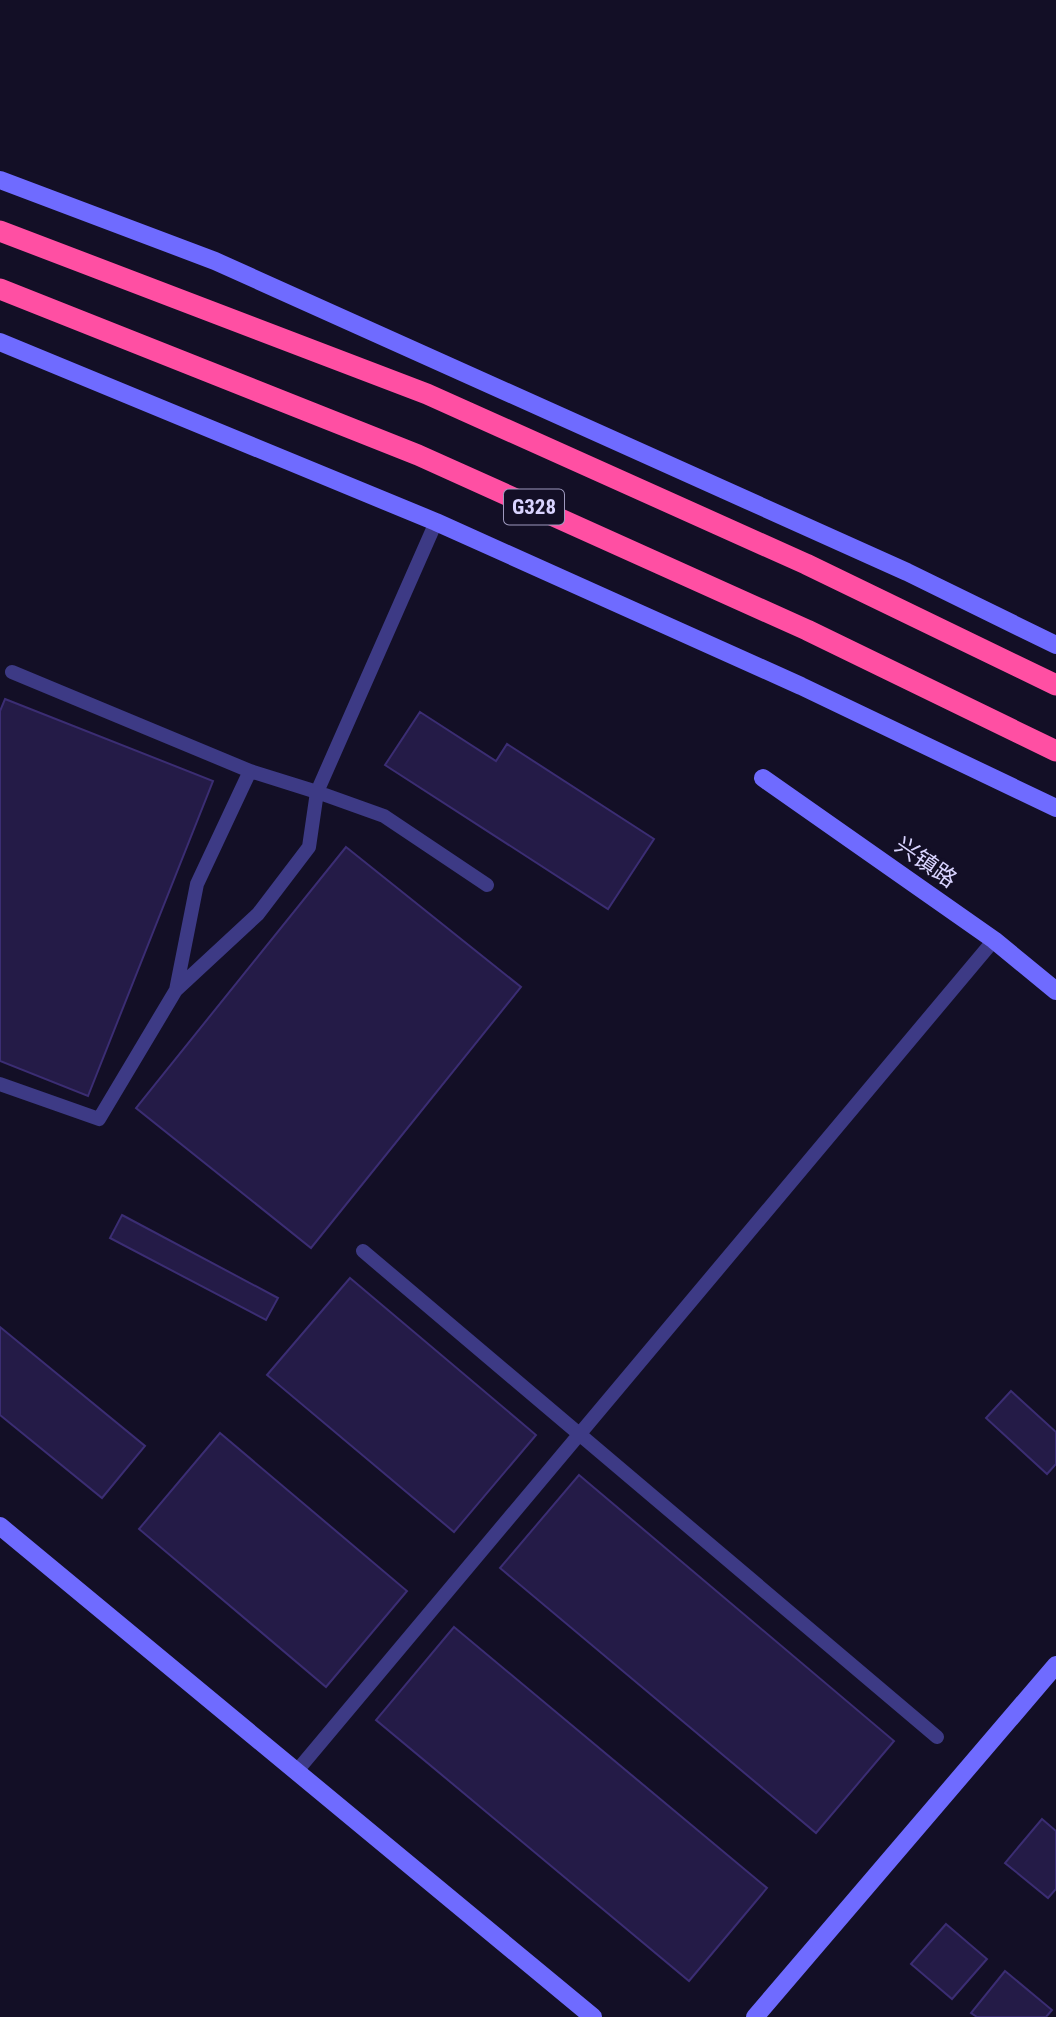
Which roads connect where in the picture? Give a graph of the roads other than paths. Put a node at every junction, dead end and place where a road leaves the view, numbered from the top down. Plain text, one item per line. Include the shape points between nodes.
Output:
1 (0, 180) edge
2 (0, 231) edge
3 (0, 289) edge
4 (0, 342) edge
5 (436, 522) junction
6 (1056, 645) edge
7 (12, 671) dead end
8 (1056, 685) edge
9 (1056, 751) edge
10 (250, 771) junction
11 (763, 778) dead end
12 (317, 792) junction
13 (1056, 808) edge
14 (487, 885) dead end
15 (995, 940) junction
16 (176, 990) junction
17 (1056, 991) edge
18 (0, 1084) edge
19 (363, 1251) dead end
20 (579, 1435) junction
21 (0, 1526) edge
22 (1056, 1665) edge
23 (937, 1737) dead end
24 (296, 1772) junction
25 (593, 2017) edge
26 (755, 2017) edge

1 - 6 street via 215,261 907,572
2 - 8 highway, G328 via 427,394 806,564
3 - 9 highway, G328 via 418,455 807,630
4 - 5 street
5 - 12 lane
5 - 13 street
7 - 10 lane
10 - 12 lane
10 - 16 lane via 197,884
11 - 15 street, 兴镇路
12 - 14 lane via 384,816
12 - 16 lane via 309,847 258,914
15 - 17 street, 兴镇路
15 - 20 lane
16 - 18 lane via 99,1119
19 - 20 lane
20 - 23 lane
20 - 24 lane
21 - 24 street
22 - 26 street
24 - 25 street

